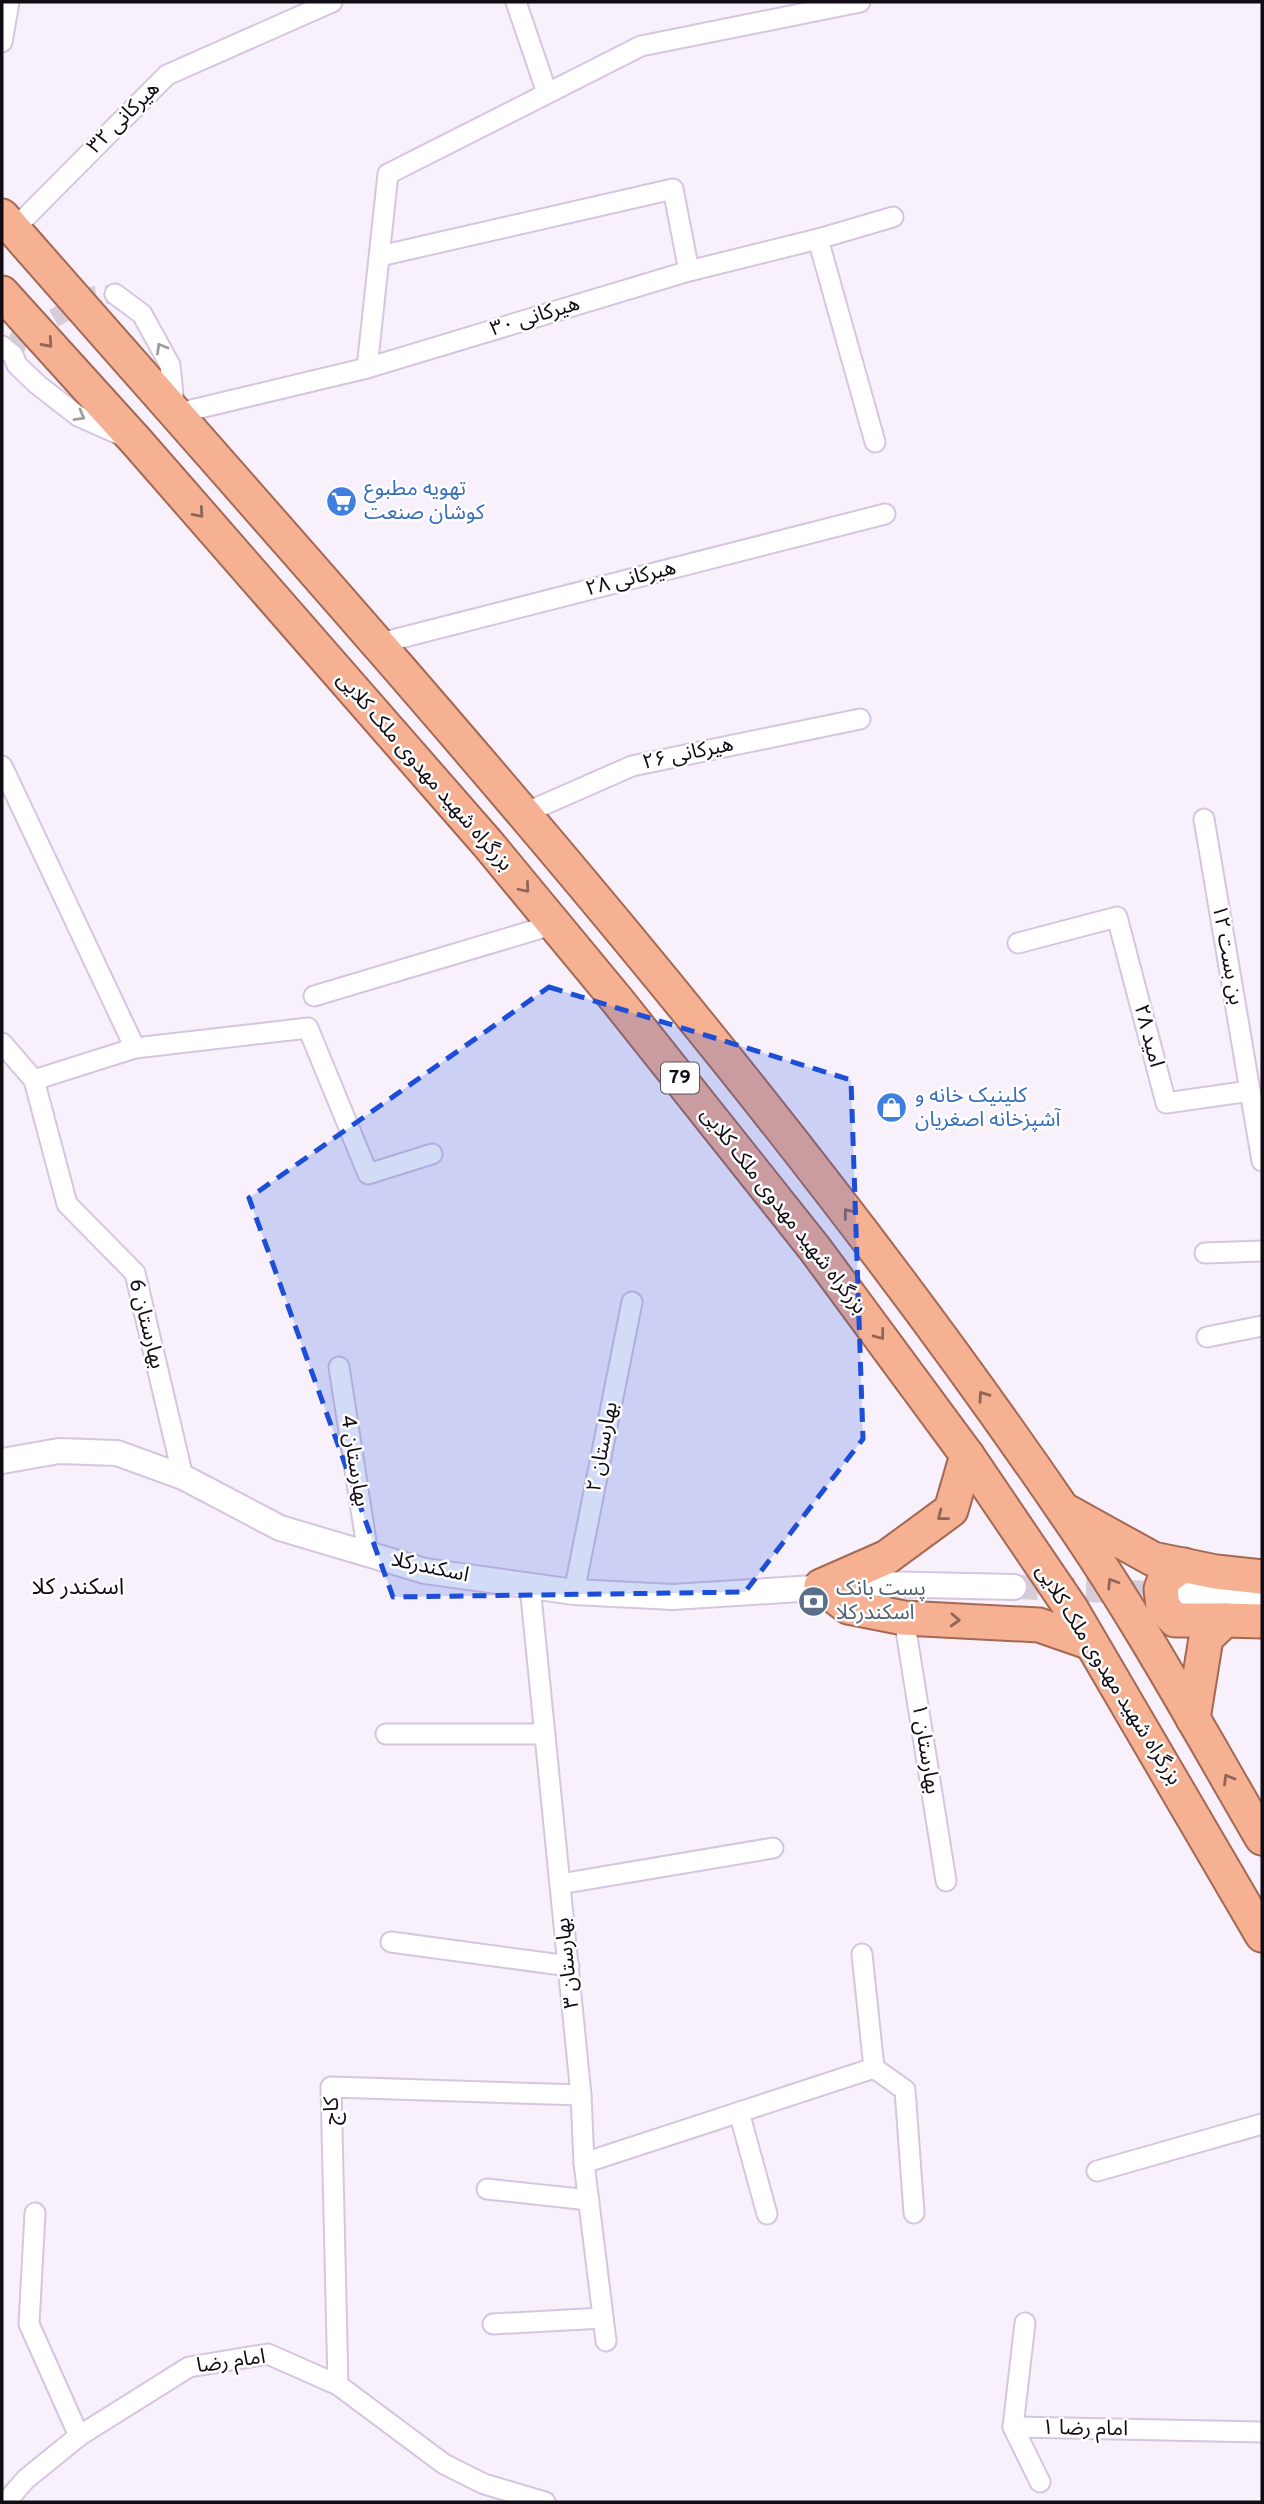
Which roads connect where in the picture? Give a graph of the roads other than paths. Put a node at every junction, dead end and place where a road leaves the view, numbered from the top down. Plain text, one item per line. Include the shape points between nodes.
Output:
1 (9, 2) edge
2 (332, 2) edge
3 (516, 2) edge
4 (860, 2) edge
5 (2, 42) edge
6 (547, 93) junction
7 (893, 217) dead end
8 (8, 223) edge
9 (818, 239) junction
10 (380, 256) junction
11 (689, 271) junction
12 (2, 293) edge
13 (115, 294) dead end
14 (2, 346) edge
15 (367, 368) junction
16 (175, 414) junction
17 (137, 442) junction
18 (875, 442) dead end
19 (885, 514) dead end
20 (377, 644) junction
21 (860, 719) dead end
22 (2, 766) edge
23 (525, 813) junction
24 (1203, 819) dead end
25 (555, 924) junction
26 (1018, 943) dead end
27 (314, 996) dead end
28 (2, 1043) edge
29 (135, 1048) junction
30 (34, 1080) junction
31 (1250, 1091) junction
32 (432, 1154) dead end
33 (1262, 1161) edge
34 (1262, 1251) edge
35 (1205, 1253) dead end
36 (632, 1302) dead end
37 (1262, 1326) edge
38 (1207, 1337) dead end
39 (340, 1367) dead end
40 (967, 1455) junction
41 (2, 1461) edge
42 (183, 1477) junction
43 (1064, 1510) junction
44 (368, 1554) junction
45 (1262, 1577) edge
46 (1183, 1580) junction
47 (530, 1586) junction
48 (821, 1586) junction
49 (1014, 1587) tunnel mouth
50 (574, 1592) junction
51 (1262, 1597) edge
52 (904, 1618) junction
53 (1224, 1620) junction
54 (1262, 1621) edge
55 (1091, 1643) junction
56 (1193, 1719) junction
57 (386, 1734) dead end
58 (545, 1734) junction
59 (1262, 1838) edge
60 (773, 1848) dead end
61 (946, 1881) dead end
62 (560, 1884) junction
63 (1262, 1935) edge
64 (391, 1941) dead end
65 (862, 1954) dead end
66 (569, 1966) junction
67 (874, 2068) junction
68 (581, 2095) junction
69 (739, 2112) junction
70 (1262, 2124) edge
71 (584, 2163) junction
72 (1097, 2171) dead end
73 (487, 2189) dead end
74 (589, 2200) junction
75 (35, 2213) dead end
76 (914, 2213) dead end
77 (767, 2214) dead end
78 (603, 2318) junction
79 (1025, 2323) dead end
80 (492, 2324) dead end
81 (606, 2341) dead end
82 (338, 2385) junction
83 (1013, 2427) junction
84 (1262, 2432) edge
85 (79, 2436) junction
86 (1040, 2482) dead end
87 (6, 2502) edge
88 (545, 2502) edge

1 - 5 street
2 - 8 street, هیرکانی ۳۲ via 167,75
3 - 6 street
4 - 6 street via 641,46
6 - 10 street via 388,174
7 - 9 street, هیرکانی ۳۰
8 - 16 highway, 79
9 - 11 street, هیرکانی ۳۰
9 - 18 street
10 - 11 street via 673,189
10 - 15 street
11 - 15 street, هیرکانی ۳۰
12 -> 17 highway, بزرگراه شهید مهدوی ملک کلایی / 79
16 -> 13 street via 170,365 142,314
14 -> 17 street via 38,385 78,416
15 - 16 street, هیرکانی ۳۰
16 - 20 highway, 79
17 -> 25 highway, بزرگراه شهید مهدوی ملک کلایی / 79
19 - 20 street, هیرکانی ۲۸
20 - 23 highway, 79
21 - 23 street, هیرکانی ۲۶ via 632,766
22 - 29 street
43 -> 23 highway, 79 via 853,1220
24 - 31 street, بن بست ۱۲
25 - 27 street
25 -> 40 highway, بزرگراه شهید مهدوی ملک کلایی / 79 via 798,1227
26 - 31 street, امید ۲۸ via 1116,917 1166,1103
28 - 30 street, بهارستان 6
29 - 30 street
29 - 32 street via 308,1028 368,1174
30 - 42 street, بهارستان 6 via 67,1203 135,1273
31 - 33 street
34 - 35 street
36 - 50 street, بهارستان ۲
37 - 38 street
39 - 44 street, بهارستان 4
40 -> 48 highway via 951,1510 887,1557
40 - 55 highway, بزرگراه شهید مهدوی ملک کلایی / 79
41 - 42 street, اسکندرکلا via 59,1451 117,1453
42 - 44 street, اسکندرکلا via 280,1528
43 - 46 highway
56 -> 43 highway, 79
44 - 47 street, اسکندرکلا via 425,1571
45 - 46 highway via 1216,1572
46 - 51 street
46 - 53 highway via 1165,1578 1161,1589 1163,1607 1175,1620
47 - 50 street, اسکندرکلا
47 - 58 street, بهارستان ۳
48 - 49 street, اسکندرکلا
48 - 50 street, اسکندرکلا via 673,1597
48 - 52 highway via 848,1607
52 -> 55 highway via 1040,1625
52 - 61 street, بهارستان ۱
53 - 54 highway
53 - 56 highway via 1206,1638
55 - 63 highway, بزرگراه شهید مهدوی ملک کلایی / 79
59 -> 56 highway, 79
57 - 58 street
58 - 62 street, بهارستان ۳
60 - 62 street
62 - 66 street, بهارستان ۳
64 - 66 street
65 - 67 street
66 - 68 street, بهارستان ۳
67 - 69 street
67 - 76 street via 905,2090
68 - 71 street, بهارستان ۳
68 - 82 street, کاج via 331,2087
69 - 71 street
69 - 77 street
70 - 72 street
71 - 74 street, بهارستان ۳
73 - 74 street
74 - 78 street, بهارستان ۳
75 - 85 street via 29,2323
78 - 80 street
78 - 81 street, بهارستان ۳
79 - 83 street, امام رضا ۱
82 - 85 street, امام رضا via 268,2354 189,2367
82 - 88 street, امام رضا via 444,2464 484,2484
83 - 84 street, امام رضا ۱
83 - 86 street
85 - 87 street, امام رضا via 26,2479

